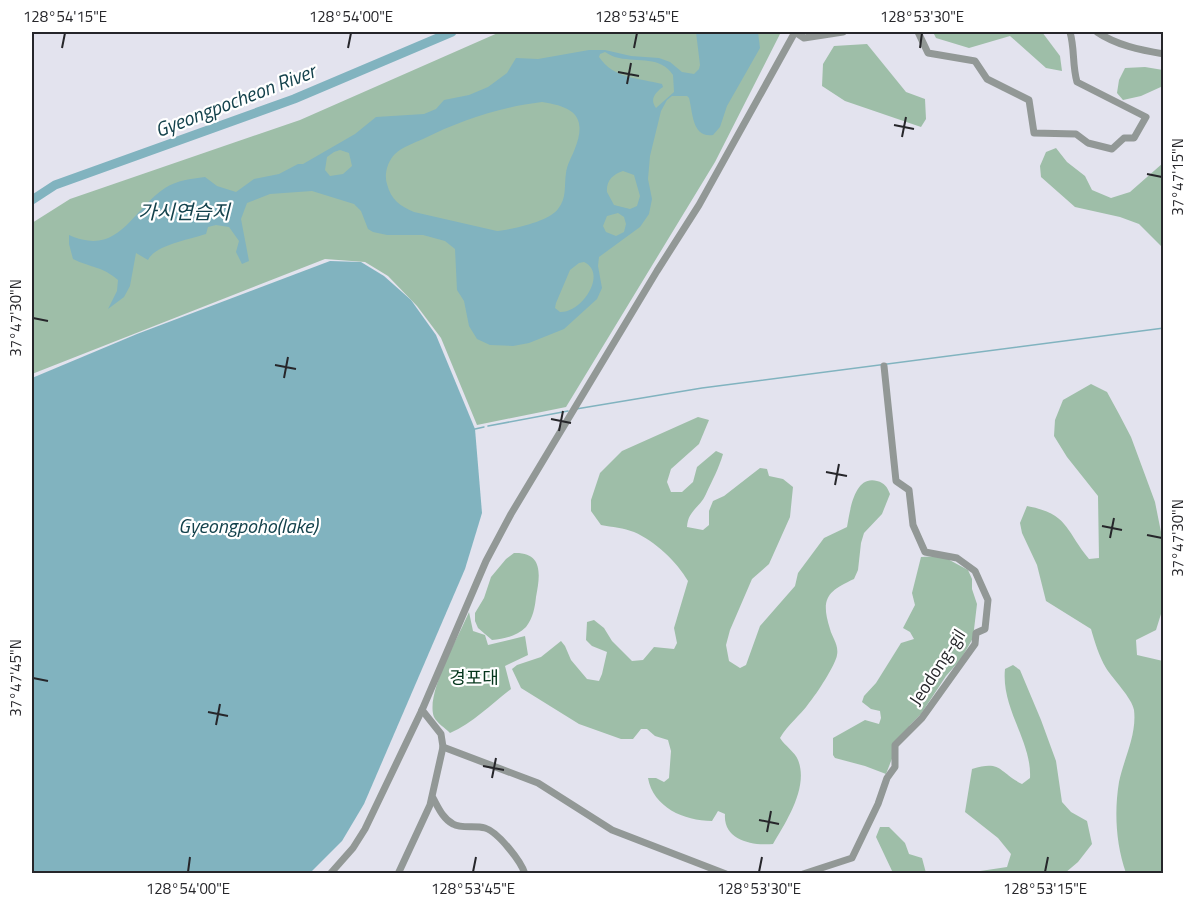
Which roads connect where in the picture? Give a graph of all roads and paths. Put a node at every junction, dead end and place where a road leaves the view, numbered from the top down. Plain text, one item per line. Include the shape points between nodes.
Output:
1 (795, 32) edge
2 (843, 32) edge
3 (918, 32) edge
4 (1070, 32) edge
5 (1097, 32) edge
6 (1164, 54) edge
7 (884, 366) dead end
8 (422, 710) junction
9 (443, 747) junction
10 (433, 798) junction
11 (330, 873) edge
12 (398, 873) edge
13 (525, 873) edge
14 (726, 873) edge
15 (803, 873) edge

1 - 2 street via 804,38
1 - 8 street via 699,205 511,514 486,561
3 - 4 street via 928,53 975,61 987,79 1029,100 1035,133 1076,134 1088,143 1112,149 1124,138 1134,138 1146,117 1077,82
5 - 6 street via 1108,40
7 - 15 street, Jeodong-gil via 896,481 909,490 913,525 925,552 957,558 975,571 988,600 985,629 976,633 975,644 922,718 895,745 895,767 886,778 879,804 852,858
8 - 9 street via 441,734
8 - 11 street via 365,829
9 - 10 street
9 - 14 street via 538,783 612,830
10 - 12 street
10 - 13 street via 455,826 489,829 498,836

